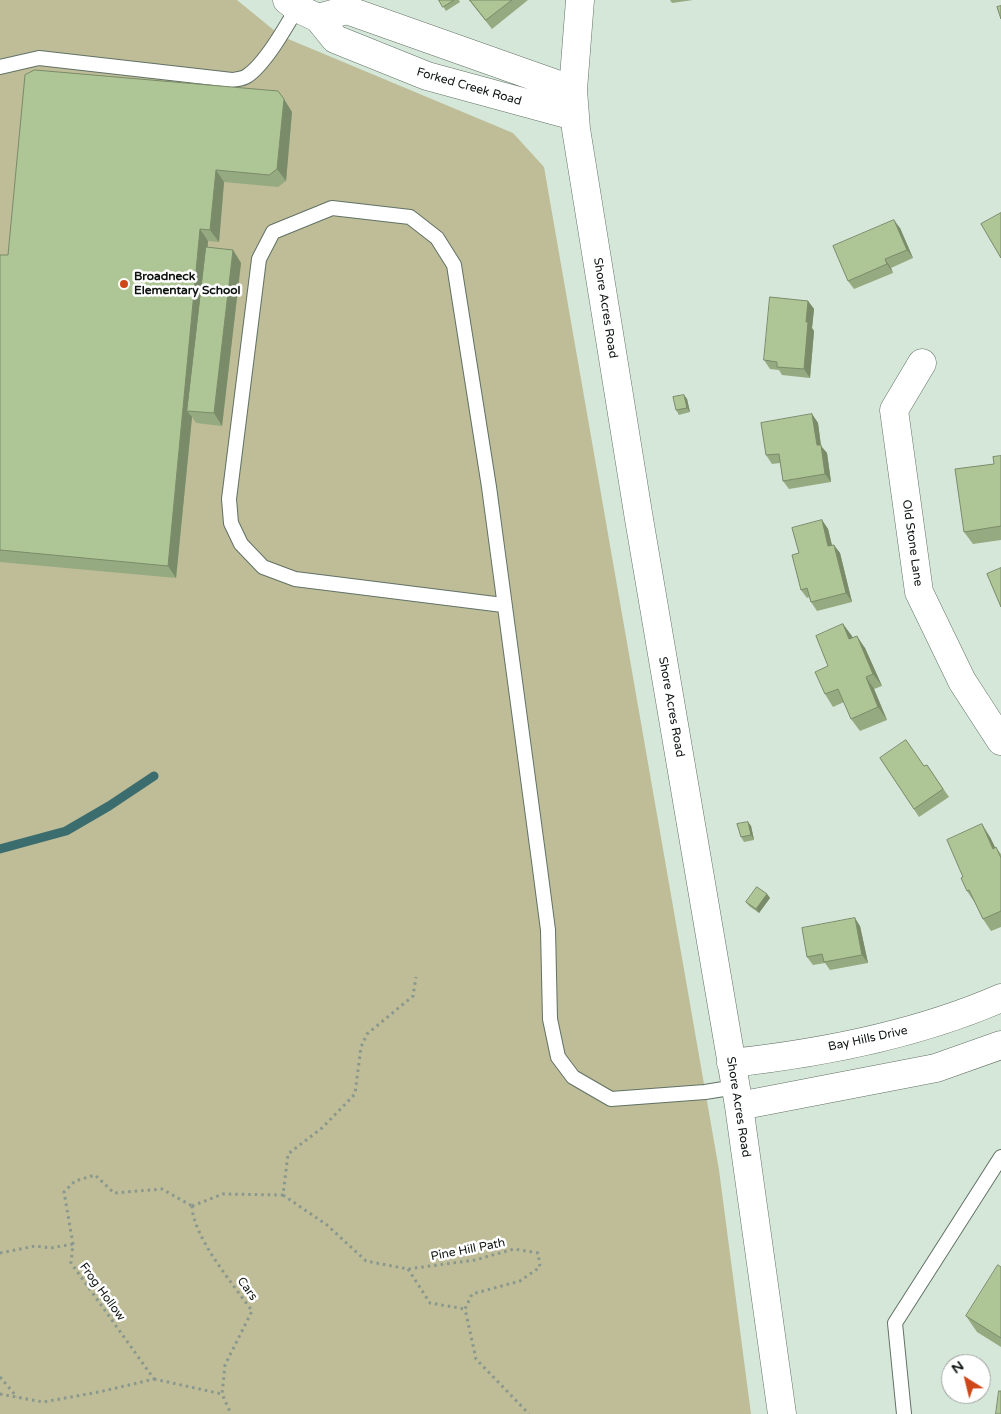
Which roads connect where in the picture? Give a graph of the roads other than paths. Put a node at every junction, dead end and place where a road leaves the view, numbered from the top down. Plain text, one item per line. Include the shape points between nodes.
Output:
1 (580, 0) edge
2 (301, 9) edge
3 (0, 67) edge
4 (573, 90) junction
5 (574, 116) junction
6 (922, 363) dead end
7 (503, 605) junction
8 (1001, 741) edge
9 (1001, 998) edge
10 (1001, 1045) edge
11 (735, 1085) junction
12 (1001, 1157) edge
13 (782, 1414) edge
14 (904, 1414) edge

1 - 4 street, Shore Acres Road
2 - 3 lane via 256,68 246,77 232,80 38,58
2 - 4 street via 347,10
2 - 5 street, Forked Creek Road via 335,39 427,76
4 - 5 street, Shore Acres Road
5 - 11 street, Shore Acres Road
6 - 8 street, Old Stone Lane via 894,410 919,592 962,681
7 - 7 lane via 489,487 454,265 437,238 410,217 332,208 273,232 259,259 229,499 231,523 241,544 263,567 295,579
7 - 11 lane via 548,930 550,1019 558,1057 573,1077 612,1099 662,1096
9 - 11 street, Bay Hills Drive via 899,1034 822,1049
10 - 11 street via 936,1068
11 - 13 street, Shore Acres Road
12 - 14 lane via 895,1323

